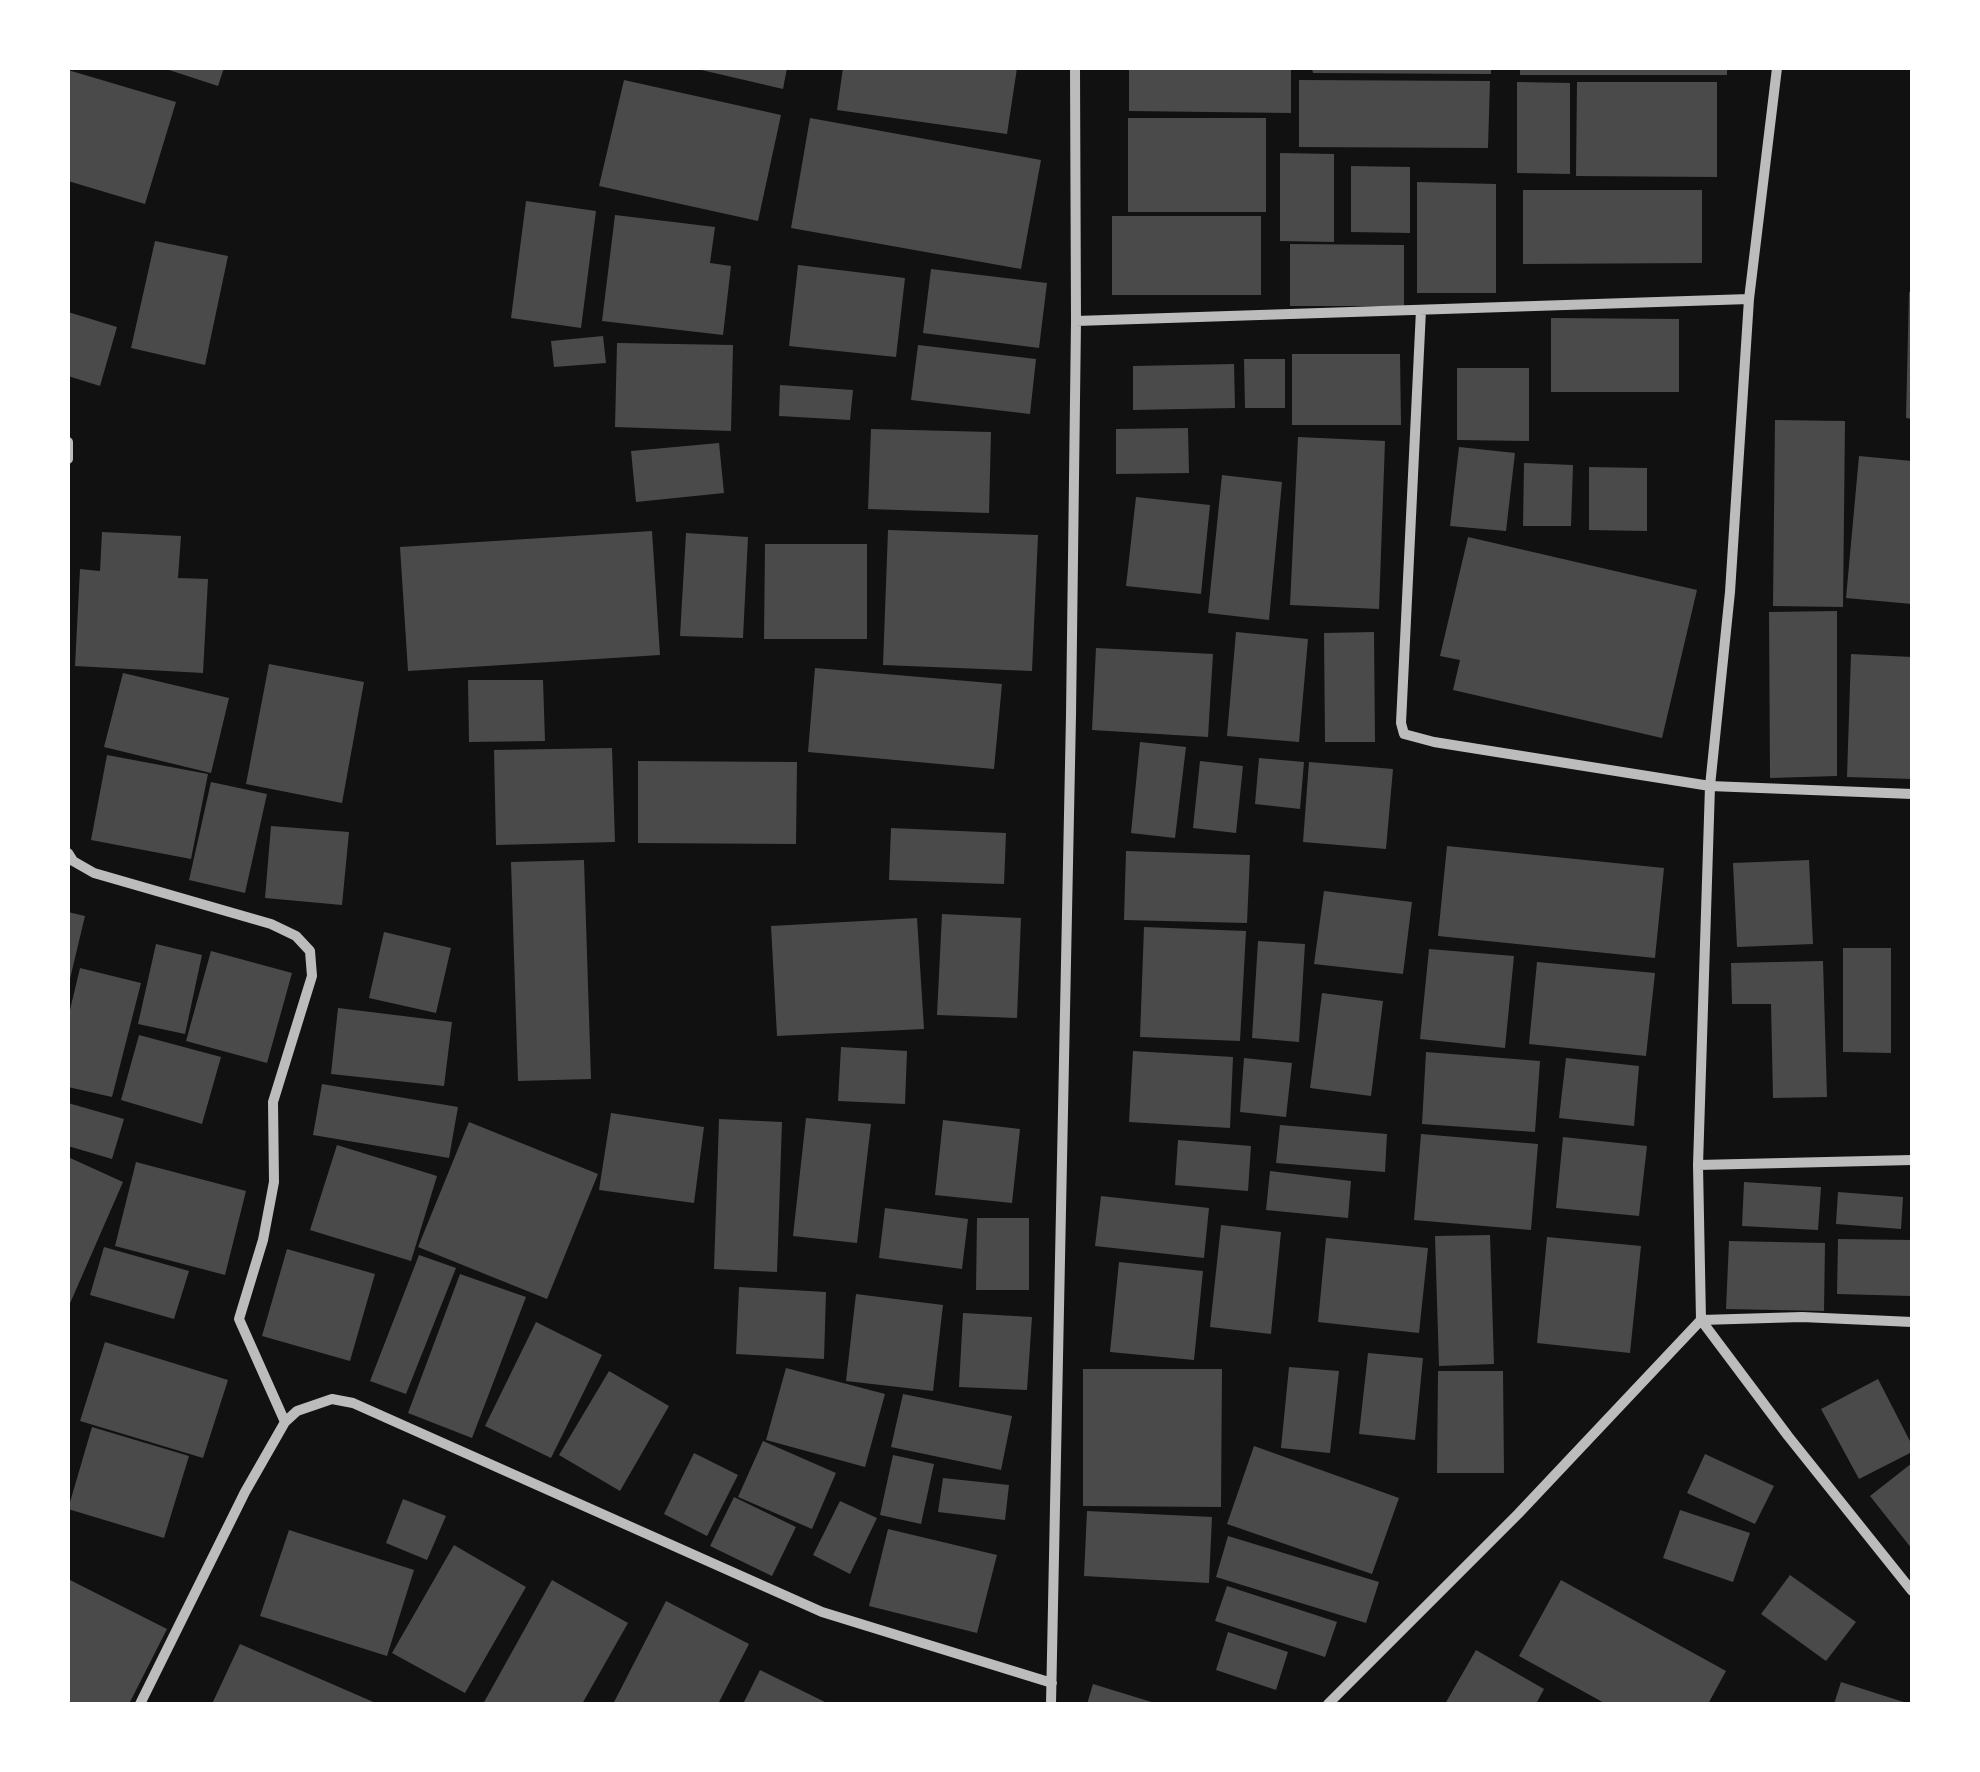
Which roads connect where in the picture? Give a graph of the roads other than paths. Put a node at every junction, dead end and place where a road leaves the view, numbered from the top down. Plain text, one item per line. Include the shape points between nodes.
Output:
1 (1075, 68) edge
2 (1777, 68) edge
3 (1750, 300) junction
4 (1421, 310) junction
5 (1076, 321) junction
6 (68, 442) edge
7 (68, 459) edge
8 (1710, 786) junction
9 (1912, 794) edge
10 (68, 853) edge
11 (1912, 1160) edge
12 (1698, 1165) junction
13 (1701, 1320) junction
14 (1912, 1322) edge
15 (285, 1422) junction
16 (1912, 1590) edge
17 (1052, 1683) junction
18 (140, 1704) edge
19 (1051, 1704) edge
20 (1328, 1704) edge

1 - 5 street
2 - 3 street
3 - 4 street
3 - 8 street
4 - 5 street
4 - 8 street via 1404,734
5 - 17 street
6 - 7 street
8 - 9 street
8 - 12 street
10 - 15 street via 94,873 271,924 310,951 312,976 273,1102 274,1182 263,1240 238,1318
11 - 12 street
12 - 13 street
13 - 14 street
13 - 16 street
13 - 20 street
15 - 17 street via 313,1404 353,1403 822,1612
15 - 18 street
17 - 19 street

